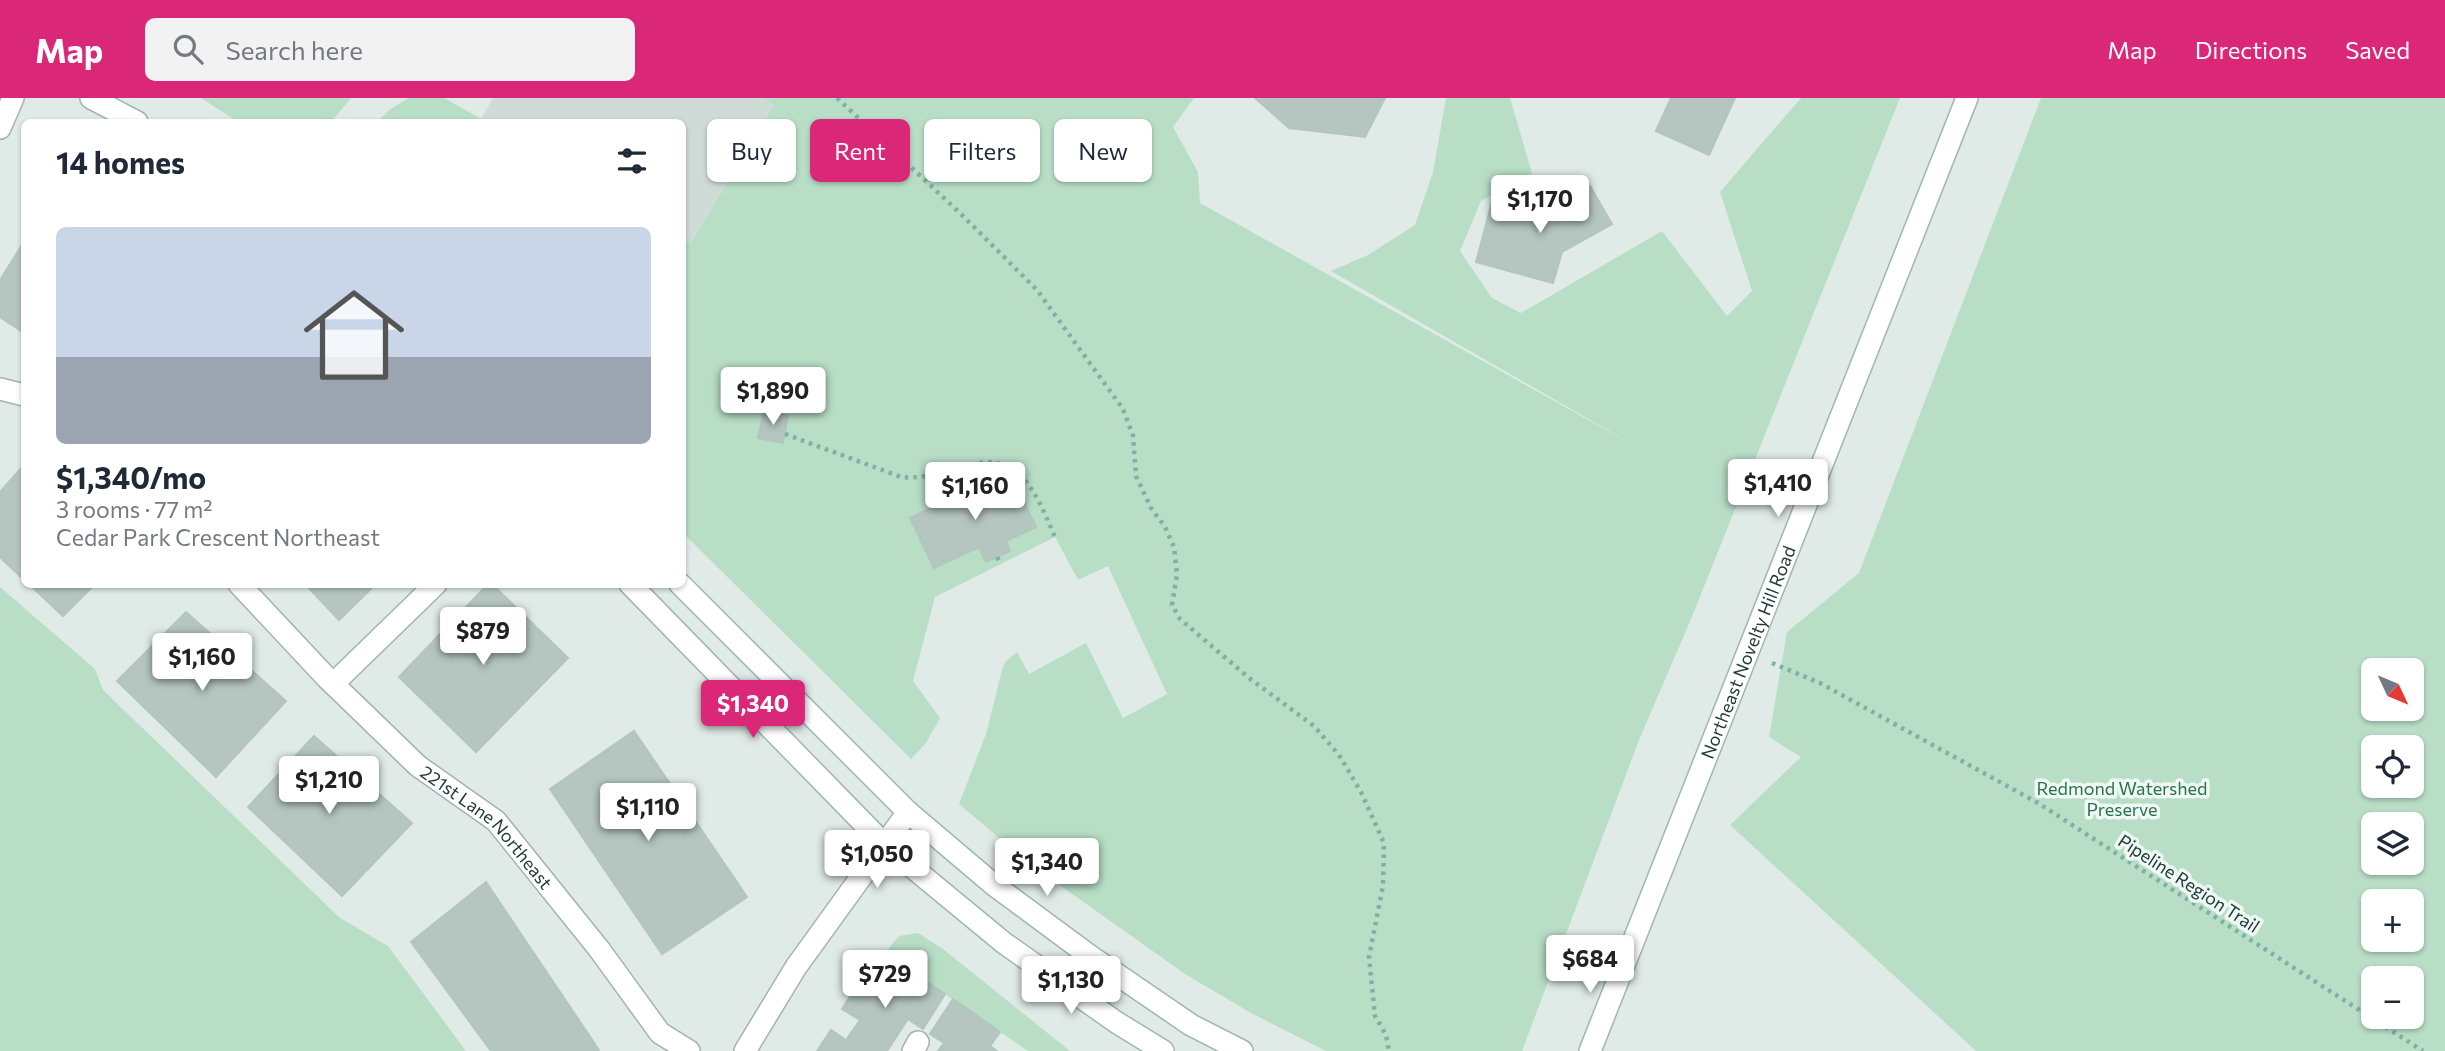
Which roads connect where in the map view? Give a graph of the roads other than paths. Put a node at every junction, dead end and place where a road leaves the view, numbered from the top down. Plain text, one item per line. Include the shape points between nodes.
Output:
1 (13, 98) edge
2 (91, 98) edge
3 (1967, 98) edge
4 (131, 119) edge
5 (0, 128) edge
6 (0, 389) edge
7 (21, 394) edge
8 (243, 588) edge
9 (432, 588) edge
10 (634, 588) edge
11 (684, 588) edge
12 (333, 684) junction
13 (908, 812) junction
14 (884, 844) junction
15 (689, 1051) edge
16 (745, 1051) edge
17 (1163, 1051) edge
18 (1242, 1051) edge
19 (1590, 1051) edge

1 - 5 street
2 - 4 street
3 - 19 street, Northeast Novelty Hill Road
6 - 7 street
8 - 12 street, 221st Lane Northeast
9 - 12 street
10 - 14 street
11 - 13 street
12 - 15 street, 221st Lane Northeast via 418,766 496,821 660,1033
13 - 14 street
13 - 18 street via 994,885 1090,956 1191,1025
14 - 16 street via 796,967
14 - 17 street via 1004,943

